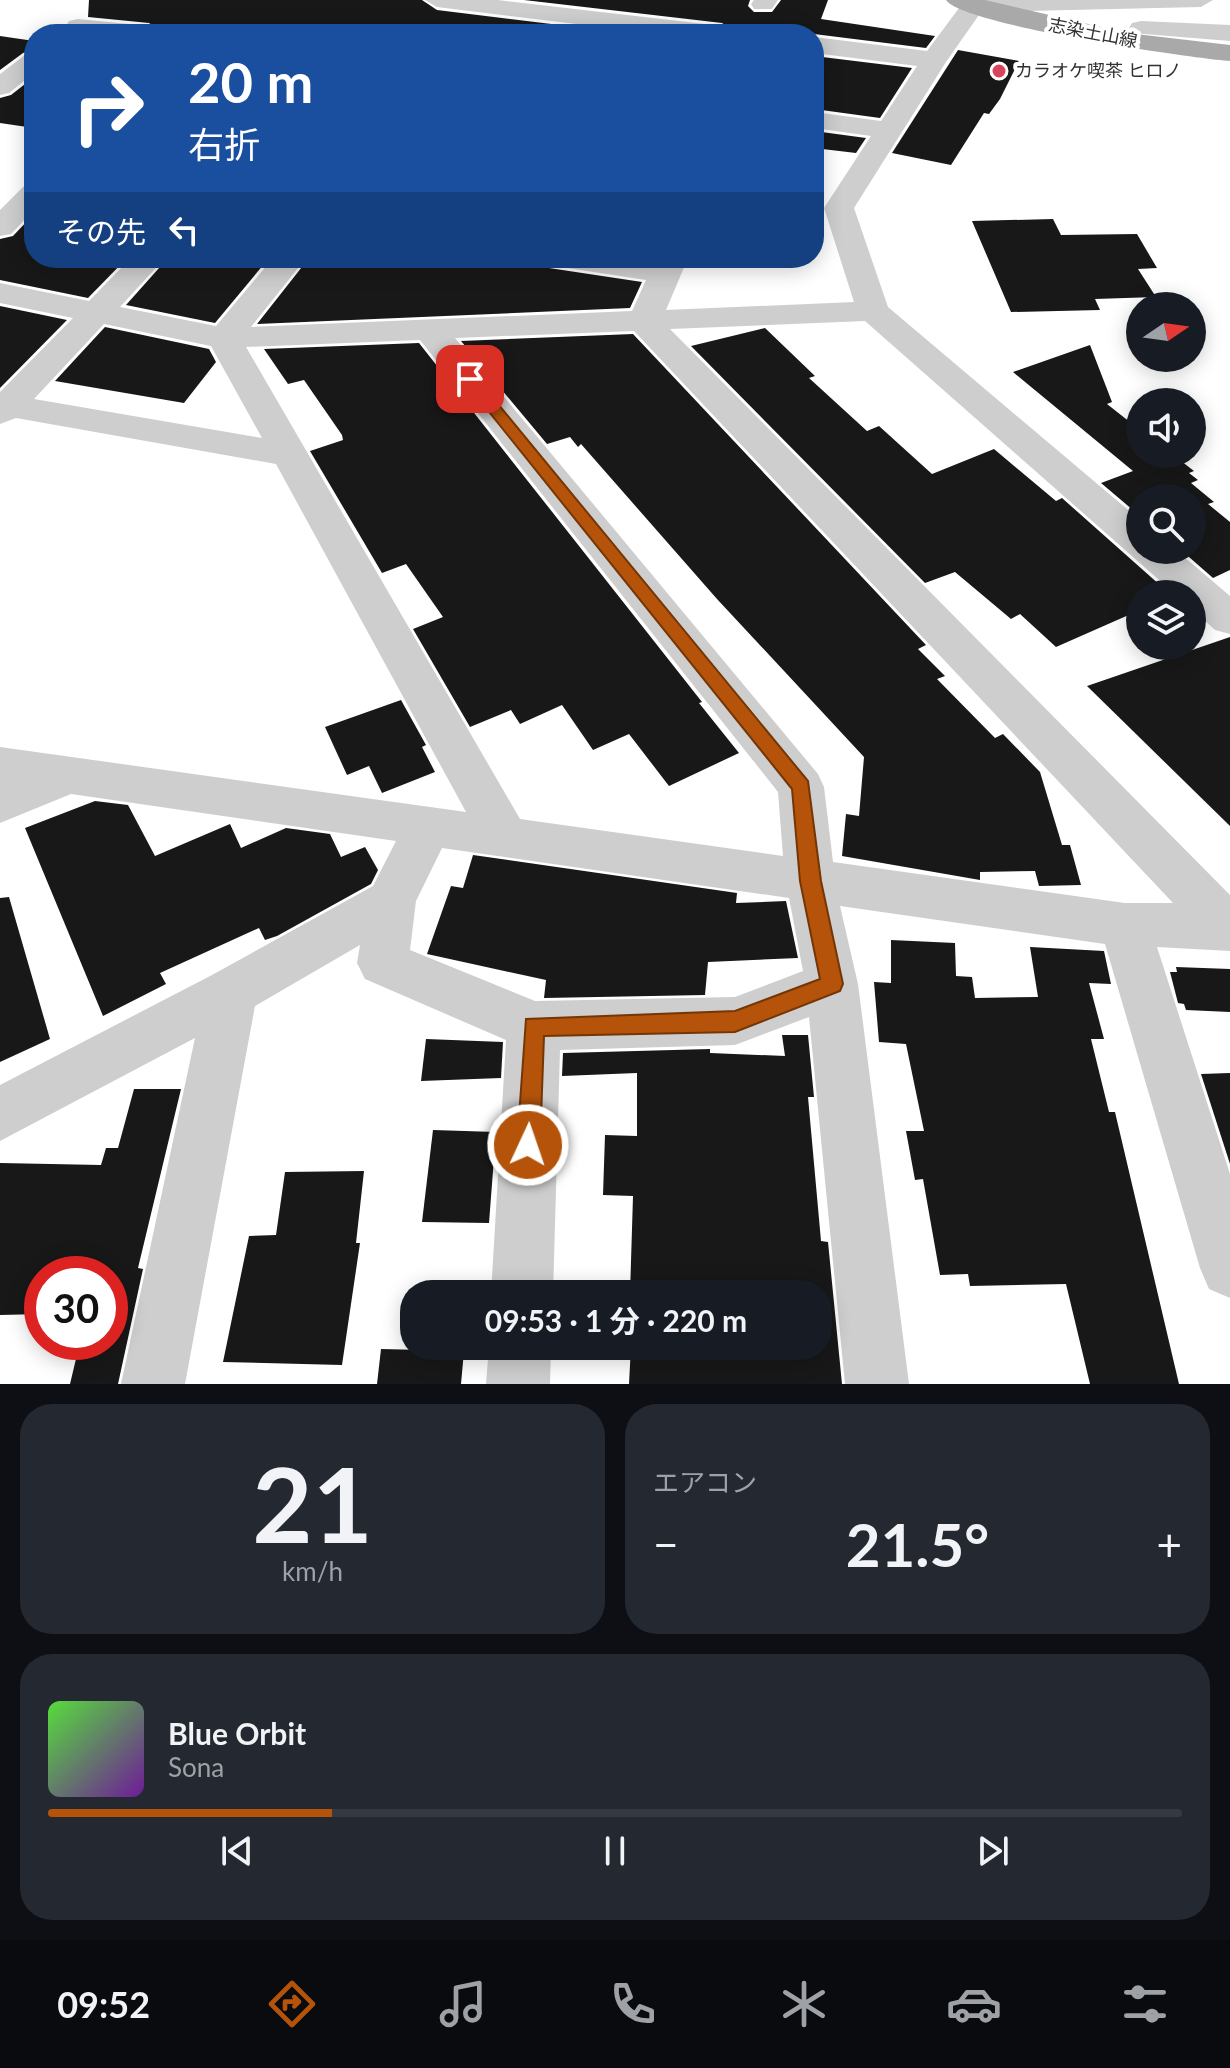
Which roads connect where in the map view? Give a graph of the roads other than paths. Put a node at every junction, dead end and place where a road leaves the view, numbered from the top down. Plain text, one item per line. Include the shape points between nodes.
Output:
1 (437, 0) edge
2 (638, 0) edge
3 (1201, 0) edge
4 (970, 2) edge
5 (500, 3) edge
6 (1087, 3) edge
7 (102, 9) dead end
8 (624, 22) junction
9 (81, 24) edge
10 (482, 24) edge
11 (640, 24) edge
12 (1058, 28) junction
13 (1230, 33) edge
14 (824, 46) edge
15 (1230, 53) edge
16 (934, 60) junction
17 (24, 69) edge
18 (0, 89) edge
19 (24, 93) edge
20 (824, 121) edge
21 (889, 130) junction
22 (0, 187) edge
23 (24, 191) edge
24 (24, 203) edge
25 (826, 206) edge
26 (0, 227) edge
27 (139, 268) edge
28 (282, 268) edge
29 (668, 268) edge
30 (0, 293) edge
31 (873, 311) junction
32 (96, 312) junction
33 (644, 322) junction
34 (431, 331) junction
35 (224, 338) junction
36 (4, 409) edge
37 (290, 455) junction
38 (1126, 529) edge
39 (1166, 564) edge
40 (1230, 619) edge
41 (0, 765) edge
42 (67, 775) junction
43 (0, 804) edge
44 (428, 826) junction
45 (505, 837) junction
46 (810, 881) junction
47 (391, 901) junction
48 (1125, 925) junction
49 (1229, 927) edge
50 (832, 984) junction
51 (231, 992) junction
52 (534, 1026) junction
53 (0, 1114) edge
54 (1230, 1268) edge
55 (523, 1280) edge
56 (519, 1360) edge
57 (153, 1384) edge
58 (518, 1384) edge
59 (877, 1384) edge

1 - 5 street
2 - 8 street
3 - 6 street
4 - 6 street
4 - 12 main road, 志染土山線
4 - 16 street
5 - 8 street
5 - 10 street
7 - 9 street
8 - 11 street
12 - 13 street
12 - 15 main road, 志染土山線 via 1182,51
14 - 16 street
16 - 21 street
17 - 18 street
18 - 19 street
20 - 21 street
21 - 25 street
22 - 23 street
24 - 26 street
25 - 31 street
27 - 32 street
28 - 35 street
29 - 33 street
30 - 32 street
31 - 33 street
31 - 38 street
32 - 35 street
32 - 36 street
33 - 34 street
33 - 49 street
34 - 35 street
34 - 46 street via 801,787
35 - 37 street
36 - 37 street
37 - 45 street
39 - 40 street
41 - 42 street
42 - 43 street
42 - 44 street
44 - 45 street
44 - 47 street
45 - 46 street
46 - 48 street
46 - 50 street
47 - 51 street
47 - 52 street via 383,963
48 - 49 street
48 - 54 street
50 - 52 street via 735,1021
50 - 59 street
51 - 53 street
51 - 57 street
52 - 55 street
56 - 58 street

